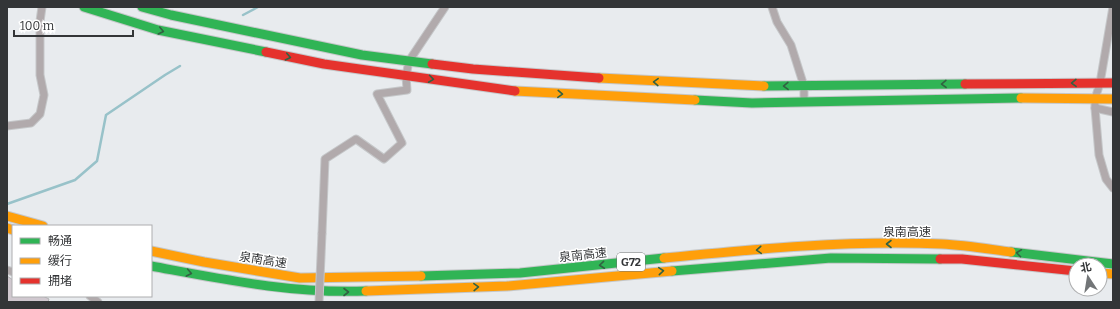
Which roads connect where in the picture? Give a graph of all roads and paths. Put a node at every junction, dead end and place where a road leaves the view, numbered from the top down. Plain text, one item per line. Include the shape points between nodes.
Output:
1 (42, 7) edge
2 (84, 7) edge
3 (142, 7) edge
4 (445, 7) edge
5 (772, 7) edge
6 (1113, 7) edge
7 (409, 61) junction
8 (406, 76) junction
9 (1100, 83) junction
10 (1113, 83) edge
11 (804, 86) junction
12 (1113, 99) edge
13 (804, 102) junction
14 (1095, 103) junction
15 (1113, 112) edge
16 (7, 126) edge
17 (1113, 188) edge
18 (7, 216) edge
19 (39, 225) edge
20 (152, 251) edge
21 (1040, 255) junction
22 (1113, 259) edge
23 (1113, 264) edge
24 (152, 266) edge
25 (1068, 269) edge
26 (319, 302) edge

1 - 16 street via 40,76 44,95 40,114 30,123
2 -> 8 main road via 158,30 324,64
3 - 7 main road via 362,55
4 - 7 street
5 - 11 street via 777,22 791,45
6 - 9 street
7 - 8 street
11 -> 7 main road via 644,81 473,69
8 -> 13 main road via 520,92 752,103
8 - 26 street, bridge via 407,90 376,94 402,143 384,159 356,139 325,159
9 - 10 main road
9 -> 11 main road
9 - 14 street
11 - 13 street
12 - 14 main road
13 - 14 main road via 1033,98
14 - 15 street
14 - 17 street via 1099,155 1106,179
18 - 19 main road
21 -> 20 main road, 泉南高速 / G72 via 943,244 838,244 520,273 300,278
21 - 22 main road
21 - 23 main road, 泉南高速 / G72
24 -> 25 main road, 泉南高速 / G72 via 255,286 343,292 506,286 831,258 962,259

